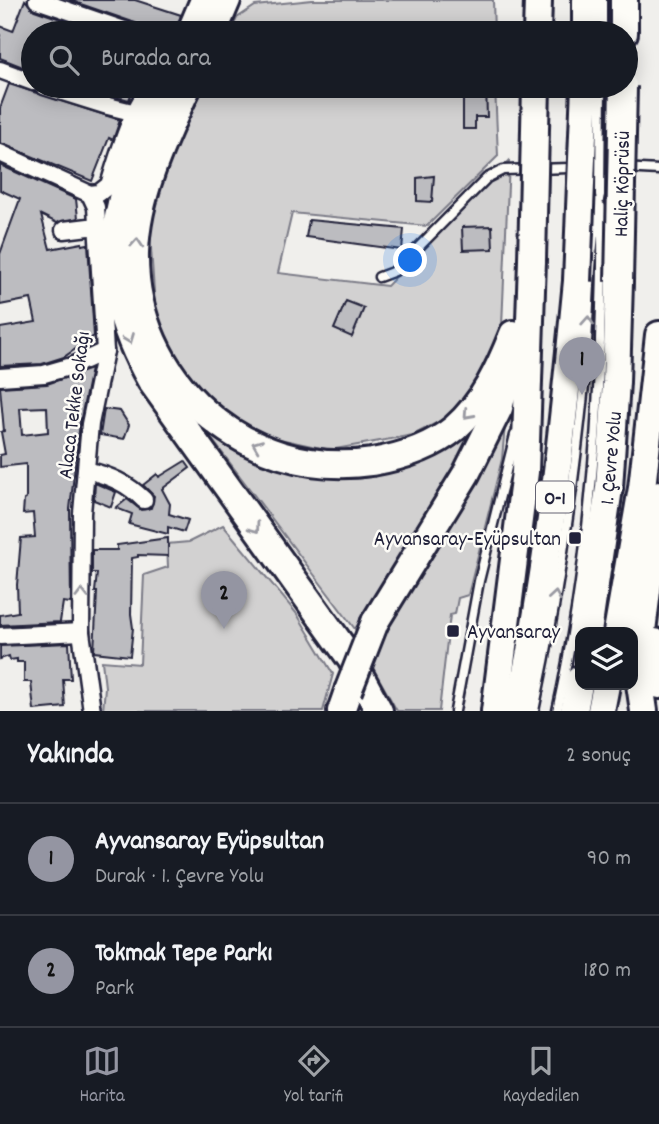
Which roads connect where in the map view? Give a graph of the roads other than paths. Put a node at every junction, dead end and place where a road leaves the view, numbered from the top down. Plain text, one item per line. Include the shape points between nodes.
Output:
1 (37, 0) edge
2 (538, 0) edge
3 (586, 0) edge
4 (602, 0) edge
5 (624, 0) edge
6 (98, 21) edge
7 (537, 21) edge
8 (586, 21) edge
9 (602, 21) edge
10 (624, 21) edge
11 (0, 70) edge
12 (21, 78) edge
13 (82, 98) edge
14 (143, 98) edge
15 (161, 98) edge
16 (183, 98) edge
17 (536, 98) edge
18 (585, 98) edge
19 (601, 98) edge
20 (623, 98) edge
21 (136, 113) junction
22 (0, 153) edge
23 (659, 170) edge
24 (90, 194) junction
25 (600, 194) junction
26 (97, 226) junction
27 (64, 230) dead end
28 (532, 260) junction
29 (379, 278) dead end
30 (619, 282) joint
31 (513, 334) junction
32 (659, 335) edge
33 (105, 351) junction
34 (528, 371) junction
35 (0, 377) edge
36 (86, 470) junction
37 (659, 495) edge
38 (144, 500) dead end
39 (659, 580) edge
40 (590, 627) edge
41 (618, 627) edge
42 (81, 632) junction
43 (0, 636) edge
44 (659, 685) edge
45 (578, 690) edge
46 (605, 690) edge
47 (344, 701) edge
48 (92, 711) edge
49 (379, 711) edge
50 (455, 711) edge
51 (495, 711) edge
52 (518, 711) edge
53 (534, 711) edge
54 (557, 711) edge
55 (574, 711) edge
56 (601, 711) edge
57 (644, 711) edge

1 - 6 street
2 - 7 highway
3 - 8 highway
4 - 9 lane
5 - 10 highway
11 - 12 street
13 - 21 street
14 - 21 street
15 -> 49 highway via 135,158 116,231 114,277 126,331 151,381 351,659
31 -> 16 highway via 498,372 468,416 409,453 353,464 318,463 255,445 223,427 167,369 149,334 137,282 135,252 145,191
17 - 28 highway, bridge
18 - 52 highway, Haliç Köprüsü / O-1, bridge via 577,281 558,472
19 - 25 lane, bridge
20 - 30 highway, Haliç Köprüsü / O-1, bridge
21 - 24 street via 109,186
22 - 24 street
23 - 29 lane via 503,170 487,178 395,271
24 - 26 street, Alaca Tekke Sokağı
53 -> 25 lane via 566,527
25 - 54 lane via 596,449 572,642
26 - 27 street
26 - 33 street, Alaca Tekke Sokağı
28 - 31 highway via 520,291
28 - 34 highway
30 - 40 highway, 1. Çevre Yolu / O-1 via 609,488
31 - 47 highway, bridge via 499,408 466,474 375,622
32 - 41 highway via 642,488
33 - 35 street via 44,374
33 - 36 street, Alaca Tekke Sokağı
34 - 50 lane via 479,581
34 - 51 highway via 523,496
36 - 38 street via 117,478
42 -> 36 street, Alaca Tekke Sokağı
37 - 57 highway via 639,654
39 - 44 highway via 654,646
42 - 43 street
42 - 48 street, Alaca Tekke Sokağı
45 - 55 highway
46 - 56 highway

